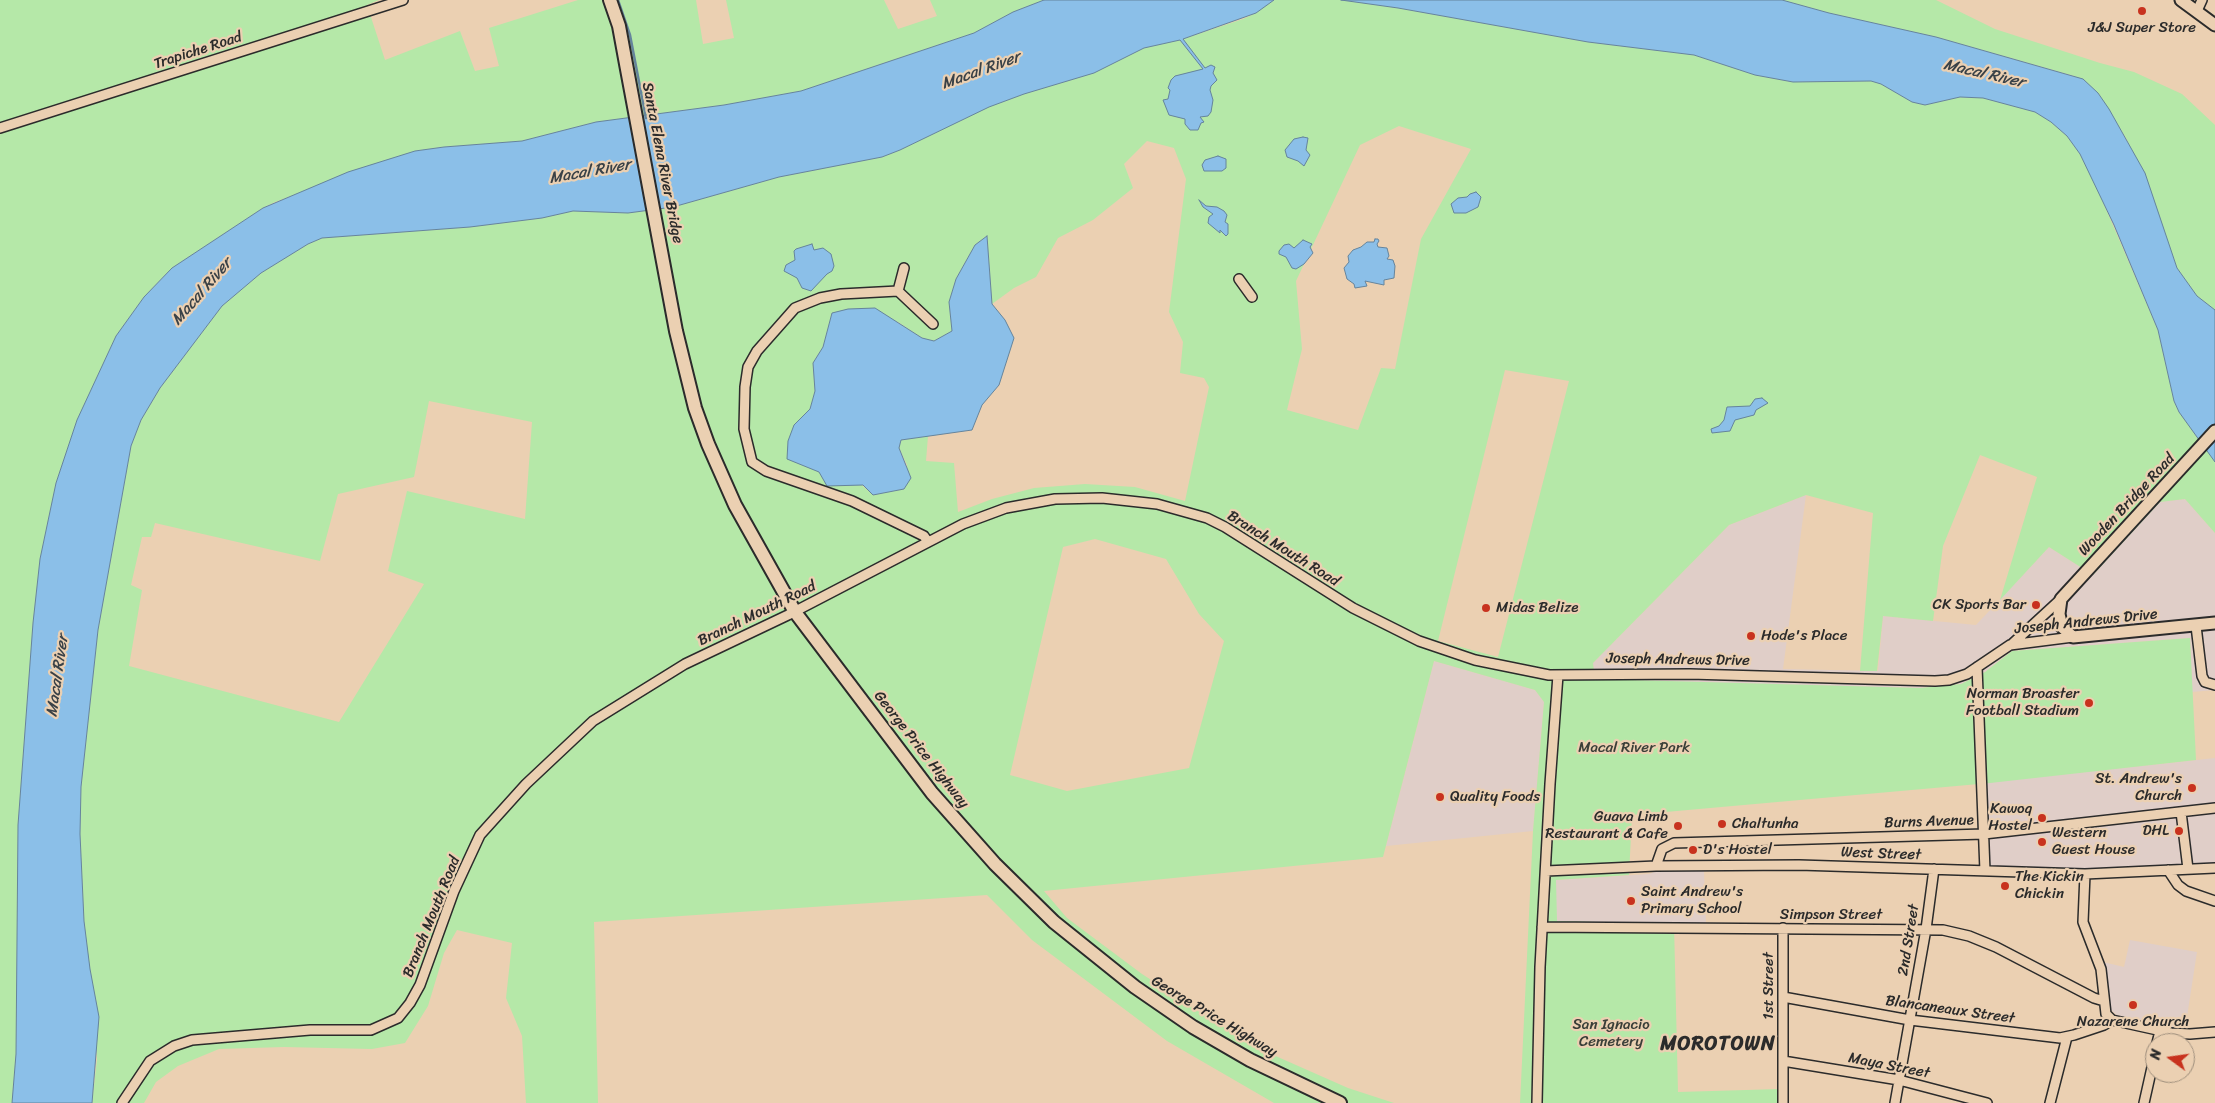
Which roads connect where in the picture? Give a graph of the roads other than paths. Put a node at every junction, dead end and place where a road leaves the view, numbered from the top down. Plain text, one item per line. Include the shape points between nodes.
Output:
1 (403, 0) edge
2 (610, 0) edge
3 (2182, 0) edge
4 (2200, 5) edge
5 (2215, 26) edge
6 (0, 128) edge
7 (665, 268) joint
8 (904, 268) dead end
9 (1239, 279) dead end
10 (898, 292) junction
11 (1252, 297) dead end
12 (932, 324) dead end
13 (2215, 431) edge
14 (928, 542) junction
15 (2061, 599) junction
16 (795, 612) junction
17 (2215, 624) edge
18 (2196, 626) junction
19 (2072, 637) junction
20 (2010, 645) junction
21 (1977, 667) junction
22 (1558, 675) junction
23 (2215, 685) edge
24 (2215, 808) edge
25 (2180, 812) junction
26 (1984, 834) junction
27 (1656, 866) junction
28 (2215, 868) edge
29 (1934, 869) junction
30 (2188, 869) junction
31 (2168, 870) junction
32 (1546, 871) junction
33 (1985, 871) junction
34 (2086, 874) junction
35 (2215, 901) edge
36 (1542, 927) junction
37 (1784, 928) junction
38 (1926, 929) junction
39 (1783, 997) junction
40 (2104, 1001) junction
41 (1910, 1020) junction
42 (2112, 1020) junction
43 (2160, 1031) joint
44 (2215, 1032) edge
45 (2067, 1037) junction
46 (1783, 1061) junction
47 (1900, 1080) junction
48 (2148, 1083) edge
49 (122, 1103) edge
50 (1340, 1103) edge
51 (1537, 1103) edge
52 (1783, 1103) edge
53 (1895, 1103) edge
54 (1984, 1103) edge
55 (2050, 1103) edge
56 (2144, 1103) edge

1 - 6 street, Trapiche Road
2 - 7 highway, Santa Elena River Bridge via 619,26
3 - 4 main road
4 - 5 main road
7 - 16 highway, George Price Highway via 686,372 708,444 735,505
8 - 10 street
9 - 11 street
10 - 12 street
10 - 14 street via 840,294 795,308 757,351 748,367 744,429 752,462 766,471 852,501 924,536
13 - 15 main road, Wooden Bridge Road
14 - 16 street, Branch Mouth Road
14 - 22 street, Branch Mouth Road via 983,516 1033,502 1102,498 1157,504 1207,518 1226,527 1329,594 1418,641 1475,660
15 - 19 main road via 2059,621
15 - 20 street
16 - 49 street, Branch Mouth Road via 685,664 593,721 526,784 480,835 454,891 420,984 398,1018 370,1030 310,1030 192,1040 174,1046 150,1061
16 - 50 highway, George Price Highway via 932,793 995,864 1054,922 1135,987 1193,1027 1250,1060
17 - 18 main road, Joseph Andrews Drive
18 - 19 main road, Joseph Andrews Drive
18 - 23 street via 2202,676 2205,682
19 - 20 street, Joseph Andrews Drive
20 - 21 street, Joseph Andrews Drive
21 - 22 street, Joseph Andrews Drive via 1958,678 1935,681 1690,674
21 - 26 street
22 - 32 street
24 - 25 street, Burns Avenue
25 - 26 street, Burns Avenue
25 - 30 street
26 - 27 street, Burns Avenue via 1674,843 1662,849
26 - 33 street
27 - 29 street, West Street via 1799,865
27 - 32 street, West Street
28 - 30 street, West Street
29 - 33 street, West Street
29 - 38 street, 2nd Street
30 - 31 street, West Street
31 - 34 street, West Street
31 - 35 street via 2178,885
32 - 36 street
33 - 34 street, West Street
34 - 40 street via 2083,922 2101,969
36 - 37 street, Simpson Street
36 - 51 street
37 - 38 street, Simpson Street
37 - 39 street, 1st Street
38 - 40 street, Simpson Street via 1958,933 1996,947
38 - 41 street, 2nd Street
39 - 41 street, Blancaneaux Street
39 - 46 street, 1st Street
40 - 42 street via 2106,1014
41 - 45 street, Blancaneaux Street
41 - 47 street, 2nd Street
42 - 43 street
42 - 45 street, Blancaneaux Street
43 - 44 street
45 - 55 street
46 - 47 street, Maya Street
46 - 52 street, 1st Street
47 - 53 street, 2nd Street
47 - 54 street, Maya Street
48 - 56 street

